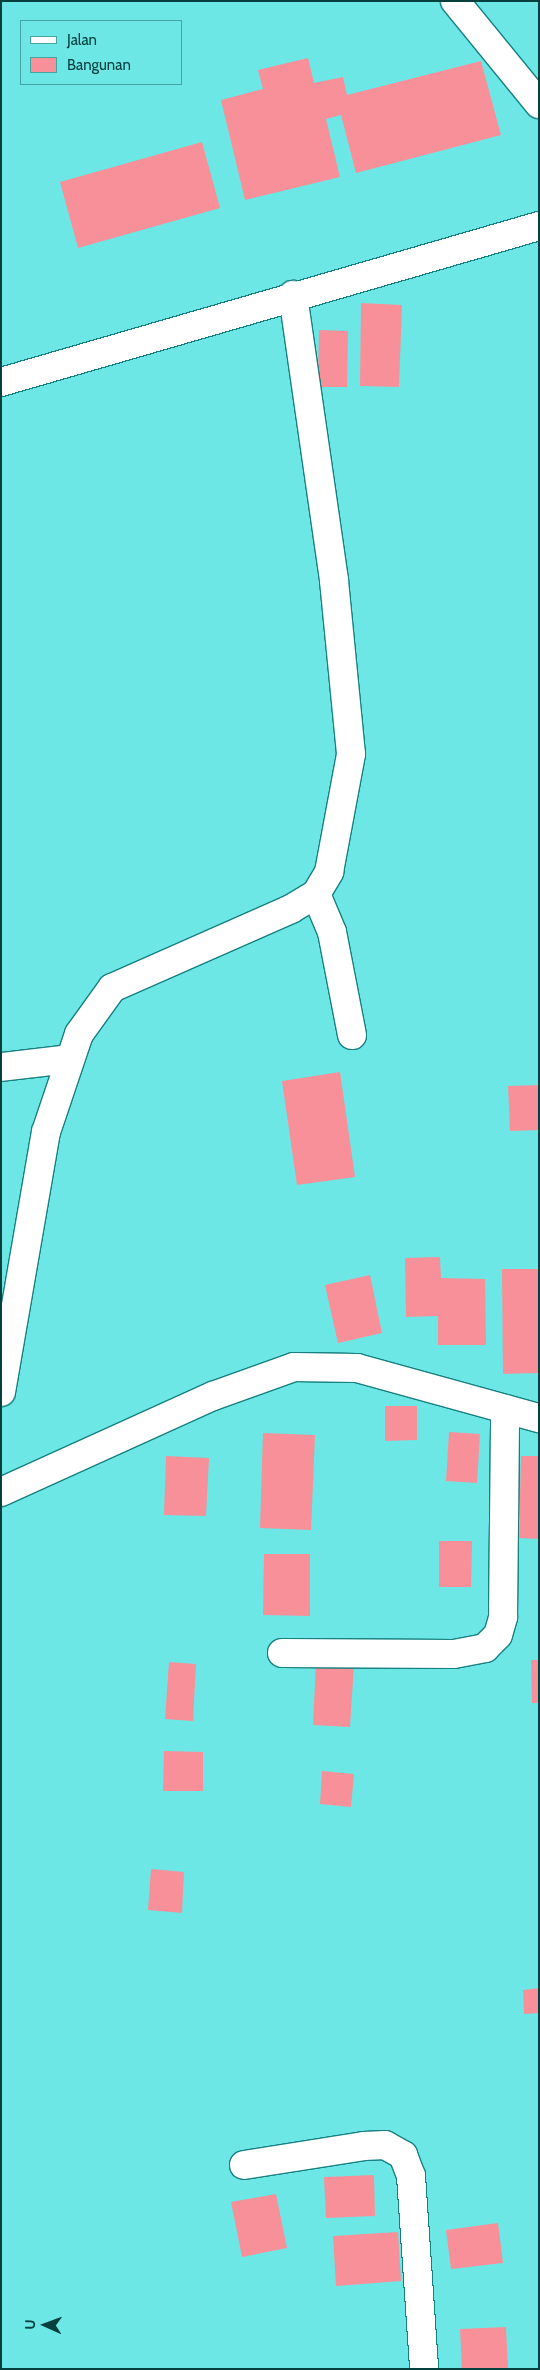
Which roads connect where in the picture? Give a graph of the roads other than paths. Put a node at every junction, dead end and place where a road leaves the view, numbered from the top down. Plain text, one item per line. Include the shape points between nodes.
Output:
1 (455, 1) edge
2 (539, 104) edge
3 (539, 226) edge
4 (294, 295) junction
5 (1, 382) edge
6 (316, 894) junction
7 (352, 1035) dead end
8 (70, 1059) junction
9 (1, 1067) edge
10 (1, 1392) edge
11 (505, 1409) junction
12 (539, 1418) edge
13 (1, 1492) edge
14 (282, 1653) dead end
15 (244, 2165) dead end
16 (424, 2369) edge

1 - 2 street
3 - 4 street
4 - 5 street
4 - 6 street via 334,580 351,754 339,835 329,872
6 - 7 street via 340,960
6 - 8 street via 112,988 79,1034
8 - 9 street
8 - 10 street via 46,1132
11 - 12 street
11 - 13 street via 347,1366 294,1367 213,1396
11 - 14 street via 503,1617 498,1635 485,1648 454,1654
15 - 16 street via 385,2145 403,2155 411,2176

